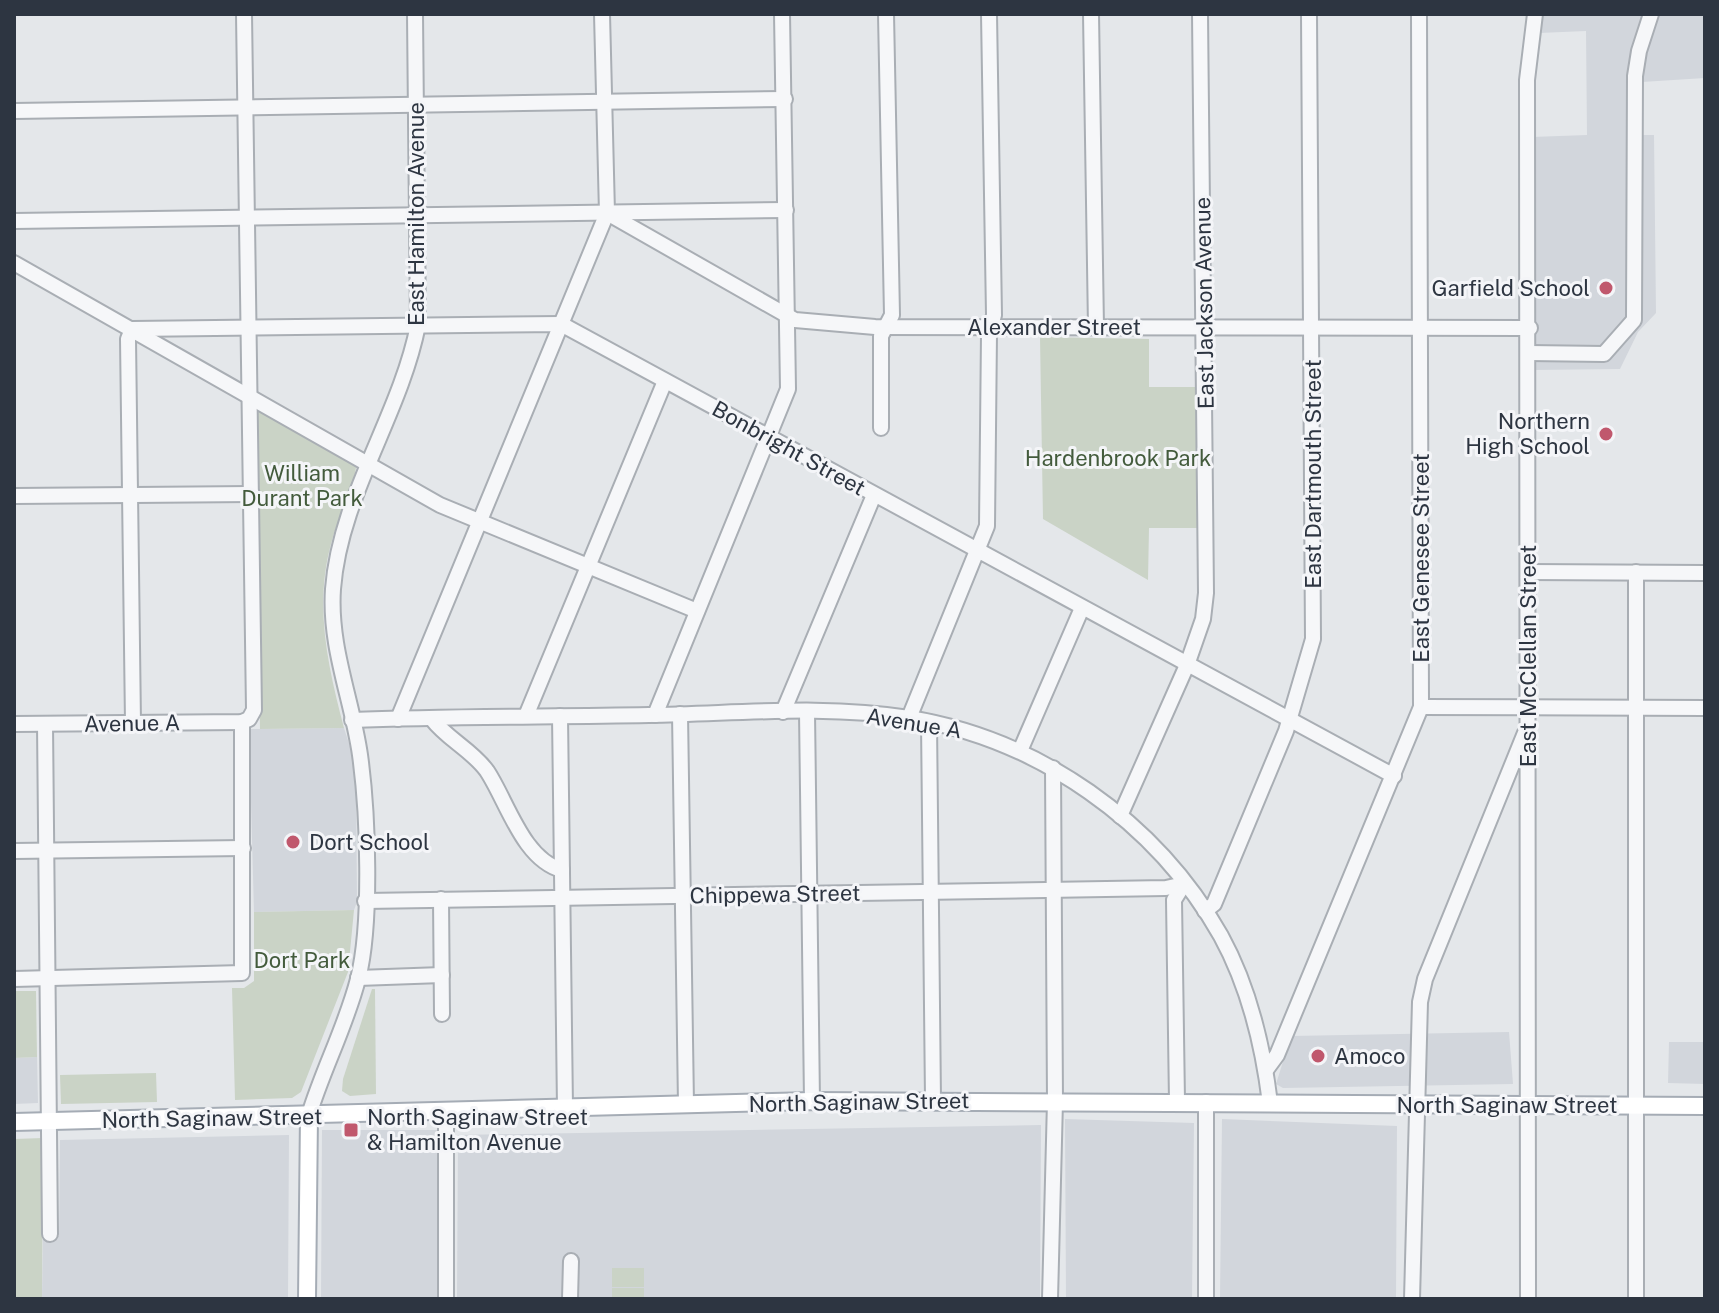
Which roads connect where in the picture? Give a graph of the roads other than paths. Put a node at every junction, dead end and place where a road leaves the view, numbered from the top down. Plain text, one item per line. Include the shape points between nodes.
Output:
1 (244, 14) edge
2 (415, 14) edge
3 (602, 14) edge
4 (782, 14) edge
5 (886, 14) edge
6 (989, 14) edge
7 (1091, 14) edge
8 (1200, 14) edge
9 (1309, 14) edge
10 (1419, 14) edge
11 (1535, 14) edge
12 (1651, 14) edge
13 (785, 99) junction
14 (604, 103) junction
15 (417, 107) junction
16 (247, 108) junction
17 (14, 111) edge
18 (786, 210) junction
19 (607, 213) junction
20 (418, 215) junction
21 (249, 217) junction
22 (14, 221) edge
23 (14, 263) edge
24 (787, 316) junction
25 (561, 324) junction
26 (418, 325) junction
27 (887, 326) junction
28 (990, 326) junction
29 (250, 327) junction
30 (1096, 327) junction
31 (1205, 328) junction
32 (1313, 328) junction
33 (1421, 328) junction
34 (1530, 328) junction
35 (132, 329) junction
36 (1529, 353) junction
37 (665, 381) junction
38 (249, 399) junction
39 (881, 428) dead end
40 (770, 436) junction
41 (370, 464) junction
42 (128, 494) junction
43 (252, 494) junction
44 (874, 495) junction
45 (14, 496) edge
46 (479, 521) junction
47 (978, 551) junction
48 (588, 566) junction
49 (1528, 572) junction
50 (1636, 572) junction
51 (1705, 573) edge
52 (1082, 608) junction
53 (697, 611) junction
54 (1187, 665) junction
55 (1527, 706) junction
56 (1421, 707) junction
57 (1636, 708) junction
58 (1705, 708) edge
59 (783, 712) junction
60 (807, 712) junction
61 (680, 714) junction
62 (655, 715) junction
63 (526, 716) junction
64 (560, 716) junction
65 (909, 718) junction
66 (398, 719) junction
67 (432, 719) junction
68 (246, 720) junction
69 (352, 720) junction
70 (1288, 720) junction
71 (929, 722) junction
72 (133, 723) junction
73 (14, 724) edge
74 (45, 724) junction
75 (1528, 725) junction
76 (1020, 751) junction
77 (1053, 768) junction
78 (1394, 776) junction
79 (1120, 816) junction
80 (243, 848) junction
81 (14, 851) edge
82 (46, 851) junction
83 (562, 870) junction
84 (1184, 884) junction
85 (1053, 890) junction
86 (929, 892) junction
87 (810, 893) junction
88 (684, 895) junction
89 (562, 897) junction
90 (441, 899) junction
91 (365, 901) junction
92 (1205, 911) junction
93 (442, 975) junction
94 (49, 978) junction
95 (358, 978) junction
96 (14, 979) edge
97 (442, 1014) dead end
98 (1266, 1070) junction
99 (933, 1100) junction
100 (812, 1101) junction
101 (1055, 1101) junction
102 (1177, 1101) junction
103 (1206, 1102) junction
104 (1270, 1103) junction
105 (686, 1104) junction
106 (1416, 1105) junction
107 (1526, 1105) junction
108 (1636, 1105) junction
109 (1705, 1106) edge
110 (565, 1108) junction
111 (446, 1112) junction
112 (309, 1115) junction
113 (14, 1122) edge
114 (49, 1122) junction
115 (50, 1234) dead end
116 (571, 1261) dead end
117 (307, 1299) edge
118 (446, 1299) edge
119 (570, 1299) edge
120 (1050, 1299) edge
121 (1206, 1299) edge
122 (1412, 1299) edge
123 (1528, 1299) edge
124 (1636, 1299) edge

1 - 16 street
2 - 15 street, East Hamilton Avenue
3 - 14 street
4 - 13 street
5 - 27 street via 892,315
6 - 28 street via 994,315
7 - 30 street
8 - 31 street, East Jackson Avenue
9 - 32 street, East Dartmouth Street
10 - 33 street, East Genesee Street
11 - 34 street, East McClellan Street via 1527,74
12 - 36 street via 1637,59 1634,320 1604,354
13 - 14 street
13 - 18 street
14 - 15 street
14 - 19 street
15 - 16 street
15 - 20 street, East Hamilton Avenue
16 - 17 street
16 - 21 street
18 - 19 street
18 - 24 street
19 - 20 street
19 - 24 street, Alexander Street
19 - 25 street
20 - 21 street
20 - 26 street, East Hamilton Avenue
21 - 22 street
21 - 29 street
23 - 35 street
24 - 27 street, Alexander Street
24 - 40 street via 788,389
25 - 26 street, Bonbright Street
25 - 37 street, Bonbright Street
25 - 46 street
26 - 29 street, Bonbright Street
26 - 41 street, East Hamilton Avenue via 407,372
27 - 28 street, Alexander Street
27 - 39 street via 881,336
28 - 30 street, Alexander Street
28 - 47 street via 987,526
29 - 35 street, Bonbright Street
29 - 38 street
30 - 31 street, Alexander Street
31 - 32 street, Alexander Street
31 - 54 street, East Jackson Avenue via 1206,593
32 - 33 street, Alexander Street
32 - 70 street, East Dartmouth Street via 1313,639
33 - 34 street, Alexander Street
33 - 56 street, East Genesee Street
34 - 36 street, East McClellan Street
35 - 38 street
35 - 42 street
36 - 49 street, East McClellan Street
37 - 40 street, Bonbright Street
37 - 48 street
38 - 41 street
38 - 43 street
40 - 44 street, Bonbright Street
40 - 53 street
41 - 46 street
41 - 69 street, East Hamilton Avenue via 343,535 333,588 335,646
42 - 43 street
42 - 45 street
42 - 72 street
43 - 68 street via 254,710
44 - 47 street, Bonbright Street
44 - 59 street
46 - 48 street
46 - 66 street
47 - 52 street, Bonbright Street
47 - 65 street
48 - 53 street
48 - 63 street
49 - 50 street
49 - 55 street, East McClellan Street
50 - 51 street
50 - 57 street
52 - 54 street, Bonbright Street
52 - 76 street
53 - 62 street
54 - 70 street, Bonbright Street
54 - 79 street, East Jackson Avenue
55 - 56 street
55 - 57 street
55 - 75 street, East McClellan Street
56 - 78 street, East Genesee Street
57 - 58 street
57 - 108 street
59 - 60 street, Avenue A
59 - 61 street, Avenue A
60 - 65 street, Avenue A
60 - 87 street
61 - 62 street, Avenue A
61 - 88 street
62 - 64 street, Avenue A
63 - 64 street, Avenue A
63 - 67 street, Avenue A
64 - 83 street
65 - 71 street, Avenue A
66 - 67 street, Avenue A
66 - 69 street, Avenue A
67 - 83 street via 486,770 532,847 551,867
68 - 72 street, Avenue A
68 - 80 street
69 - 91 street, East Hamilton Avenue via 362,780
70 - 78 street, Bonbright Street
70 - 92 street, East Dartmouth Street via 1214,904
71 - 76 street, Avenue A
71 - 86 street
72 - 74 street, Avenue A
73 - 74 street, Avenue A
74 - 82 street
75 - 106 street via 1425,979
75 - 107 street, East McClellan Street
76 - 77 street, Avenue A
77 - 79 street, Avenue A
77 - 85 street
78 - 98 street, East Genesee Street via 1277,1055
79 - 84 street, Avenue A
80 - 82 street
80 - 94 street via 242,973
81 - 82 street
82 - 94 street
83 - 89 street
84 - 85 street, Chippewa Street
84 - 92 street, Avenue A
84 - 102 street via 1174,900
85 - 86 street, Chippewa Street
85 - 101 street
86 - 87 street, Chippewa Street
86 - 99 street
87 - 88 street, Chippewa Street
87 - 100 street
88 - 89 street, Chippewa Street
88 - 105 street
89 - 90 street, Chippewa Street
89 - 110 street
90 - 91 street, Chippewa Street
90 - 93 street
91 - 95 street, East Hamilton Avenue
92 - 98 street, Avenue A via 1233,960
93 - 95 street
93 - 97 street
94 - 96 street
94 - 114 street
95 - 112 street, East Hamilton Avenue
98 - 104 street, Avenue A
99 - 100 main road, North Saginaw Street
99 - 101 main road, North Saginaw Street
100 - 105 main road, North Saginaw Street
101 - 102 main road, North Saginaw Street
101 - 120 street
102 - 103 main road, North Saginaw Street
103 - 104 main road, North Saginaw Street
103 - 121 street
104 - 106 main road, North Saginaw Street
105 - 110 main road, North Saginaw Street
106 - 107 main road, North Saginaw Street
106 - 122 street
107 - 108 main road, North Saginaw Street
107 - 123 street, East McClellan Street
108 - 109 main road, North Saginaw Street
108 - 124 street
110 - 111 main road, North Saginaw Street
111 - 112 main road, North Saginaw Street
111 - 118 street
112 - 114 main road, North Saginaw Street
112 - 117 main road, East Hamilton Avenue
113 - 114 main road, North Saginaw Street
114 - 115 street
116 - 119 street

